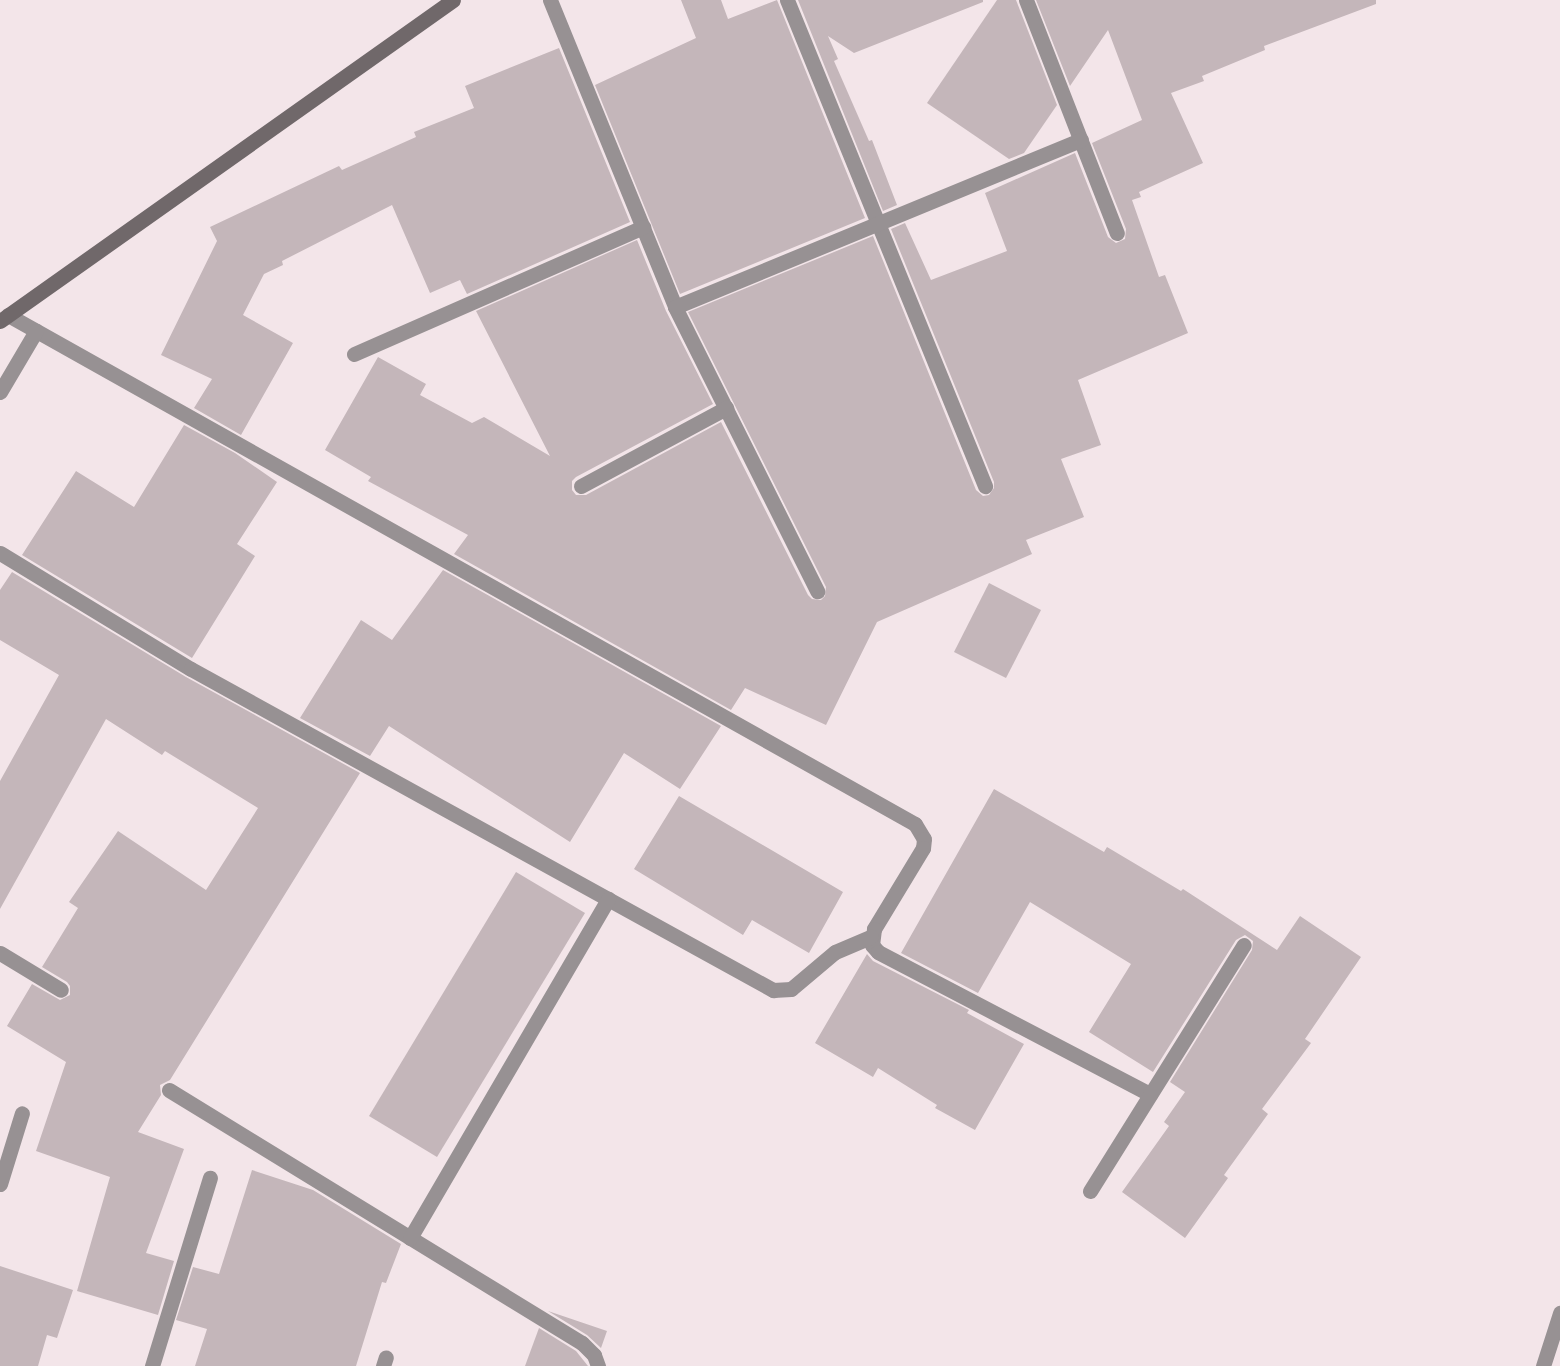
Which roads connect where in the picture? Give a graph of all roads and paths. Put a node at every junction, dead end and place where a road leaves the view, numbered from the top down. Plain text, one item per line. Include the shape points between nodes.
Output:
1 (453, 0) edge
2 (550, 0) edge
3 (787, 0) edge
4 (1026, 0) edge
5 (1081, 140) junction
6 (878, 225) junction
7 (643, 227) junction
8 (1117, 233) dead end
9 (675, 308) junction
10 (4, 318) edge
11 (36, 331) junction
12 (354, 354) dead end
13 (0, 392) edge
14 (726, 408) junction
15 (581, 486) dead end
16 (985, 486) dead end
17 (0, 553) edge
18 (817, 591) dead end
19 (608, 899) junction
20 (871, 937) junction
21 (1244, 945) dead end
22 (0, 953) edge
23 (61, 990) dead end
24 (169, 1090) dead end
25 (1150, 1094) junction
26 (22, 1113) dead end
27 (210, 1178) dead end
28 (0, 1184) edge
29 (1090, 1191) dead end
30 (410, 1238) junction
31 (1560, 1313) edge
32 (152, 1366) edge
33 (598, 1366) edge
34 (1543, 1366) edge

1 - 10 street
2 - 7 street
3 - 6 street
4 - 5 street
5 - 6 street
5 - 8 street
6 - 9 street
6 - 16 street
7 - 9 street
7 - 12 street
9 - 14 street
10 - 11 street
11 - 13 street
11 - 20 street via 915,824 924,839 923,848
14 - 15 street
14 - 18 street
17 - 19 street via 191,669
19 - 20 street via 763,985 781,991 802,982 835,952
19 - 30 street
20 - 25 street via 878,952
21 - 25 street
22 - 23 street
24 - 30 street
25 - 29 street
26 - 28 street
27 - 32 street
30 - 33 street via 582,1343
31 - 34 street

